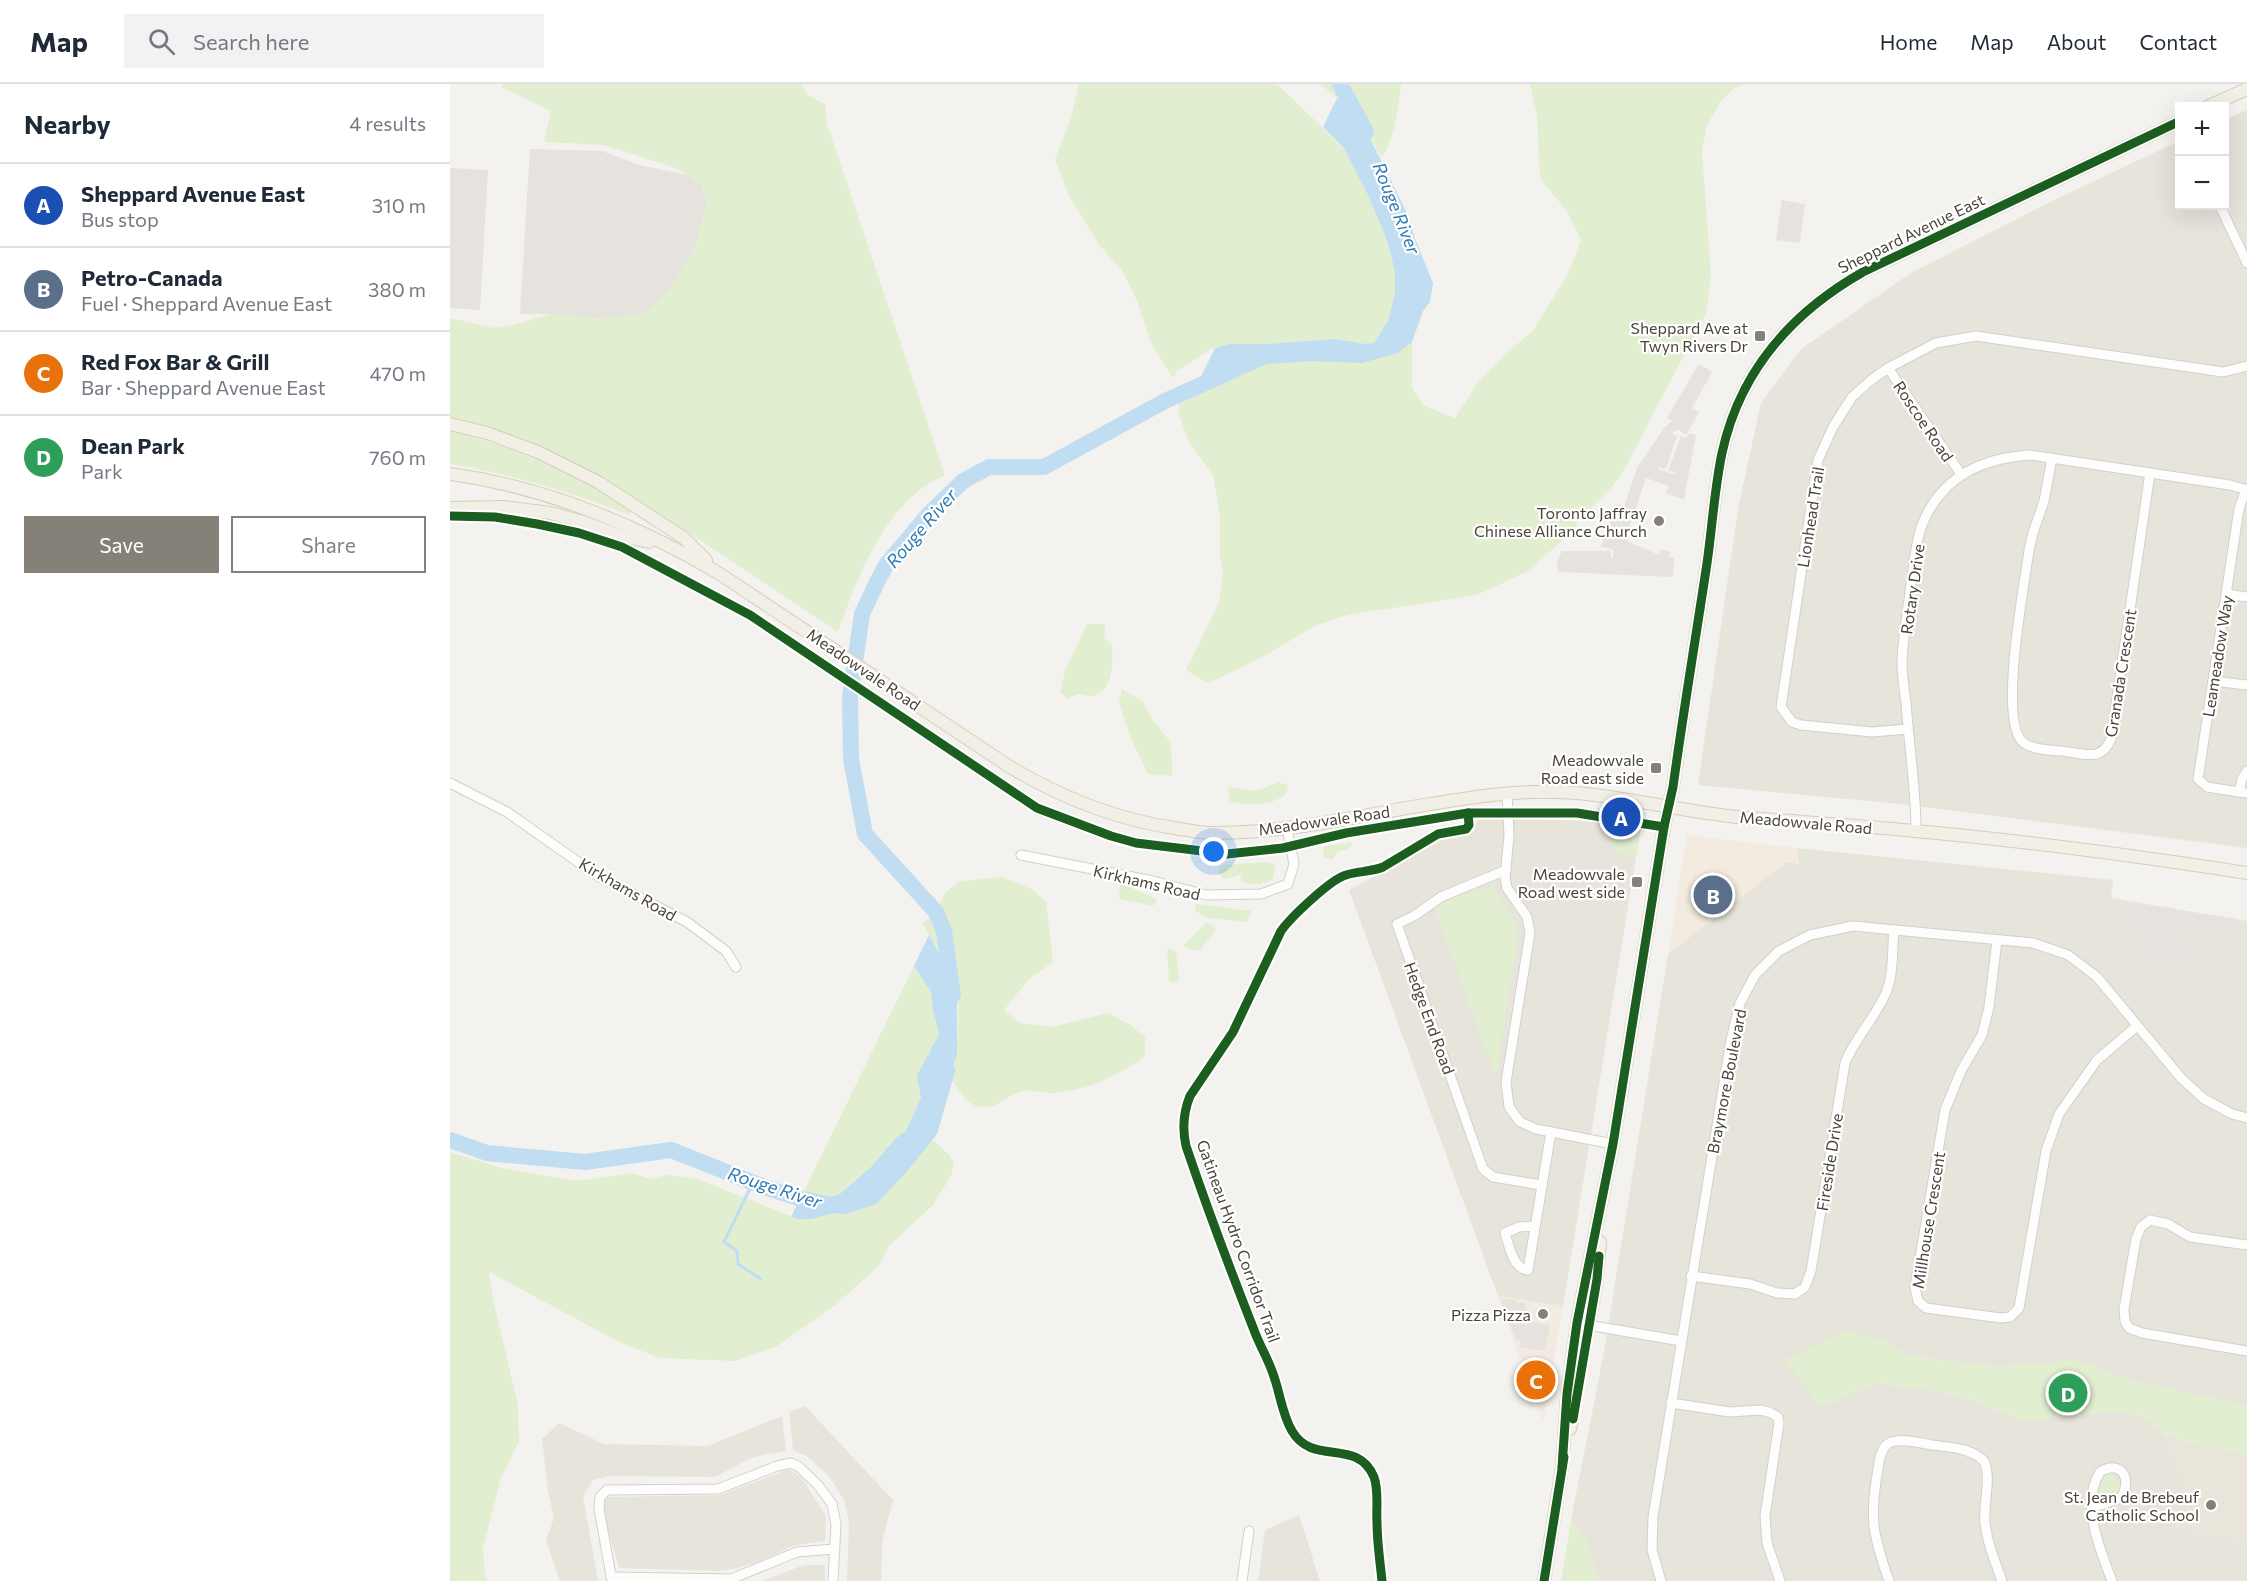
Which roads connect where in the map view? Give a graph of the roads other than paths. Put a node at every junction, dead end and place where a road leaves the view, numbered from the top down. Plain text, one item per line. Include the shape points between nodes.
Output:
1 (2247, 89) edge
2 (2218, 102) edge
3 (2175, 123) edge
4 (2222, 210) edge
5 (2247, 263) edge
6 (2247, 366) edge
7 (1888, 368) junction
8 (450, 424) edge
9 (2052, 458) junction
10 (2150, 473) junction
11 (450, 474) edge
12 (1961, 474) junction
13 (2246, 489) edge
14 (450, 508) edge
15 (671, 546) junction
16 (720, 574) junction
17 (2226, 594) junction
18 (2247, 597) edge
19 (2213, 681) junction
20 (2247, 686) edge
21 (1908, 729) junction
22 (2247, 771) edge
23 (450, 783) edge
24 (2243, 793) edge
25 (1507, 794) junction
26 (1668, 807) junction
27 (1287, 828) junction
28 (1916, 831) junction
29 (1021, 855) dead end
30 (1506, 870) junction
31 (2247, 873) edge
32 (1894, 930) junction
33 (1997, 940) junction
34 (736, 967) dead end
35 (2137, 1026) junction
36 (2247, 1118) edge
37 (1551, 1132) junction
38 (1613, 1144) junction
39 (1541, 1185) junction
40 (1535, 1226) junction
41 (2247, 1245) edge
42 (1691, 1276) junction
43 (1584, 1324) junction
44 (1680, 1341) junction
45 (2247, 1351) edge
46 (1671, 1403) junction
47 (2092, 1508) junction
48 (1249, 1531) dead end
49 (834, 1549) junction
50 (612, 1579) edge
51 (731, 1580) edge
52 (833, 1581) edge
53 (1242, 1581) edge
54 (1544, 1581) edge
55 (1661, 1581) edge
56 (1780, 1581) edge
57 (1889, 1581) edge
58 (2001, 1581) edge
59 (2112, 1581) edge

1 - 2 main road
3 - 26 main road, Sheppard Avenue East via 1863,272 1817,302 1774,343 1739,400 1722,454
4 - 5 street
6 - 7 street, Lionhead Trail via 2223,372 1976,336 1936,344
7 - 12 street, Roscoe Road
7 - 21 street, Lionhead Trail via 1852,397 1818,460 1780,707 1792,722 1801,725 1872,732
8 - 16 main road via 538,452 598,482 684,538
9 - 10 street, Rotary Drive
9 - 10 street, Granada Crescent via 2029,550 2012,670 2016,732 2023,743 2040,748 2096,755 2107,748 2111,739
9 - 12 street, Rotary Drive via 2008,456
10 - 13 street, Rotary Drive
11 - 15 main road, Meadowvale Road via 520,489 589,510
12 - 21 street, Rotary Drive via 1934,503 1916,548 1902,662
13 - 17 street, Leameadow Way via 2239,509
14 - 15 main road via 504,507 550,513 618,535
15 - 16 main road, Meadowvale Road
16 - 27 main road, Meadowvale Road via 1032,780 1062,795 1112,815 1209,833
17 - 18 street
17 - 19 street, Leameadow Way
19 - 20 street
19 - 24 street, Leameadow Way via 2198,779 2207,787
21 - 28 street, Rotary Drive
22 - 24 street, Leameadow Way via 2242,779
23 - 34 street, Kirkhams Road via 507,812 598,876 687,922 726,951
25 - 26 main road, Meadowvale Road via 1556,792
25 - 27 main road, Meadowvale Road
25 - 30 street
26 - 28 main road, Meadowvale Road
26 - 38 main road, Sheppard Avenue East
27 - 29 street, Kirkhams Road via 1294,864 1288,884 1261,894 1206,895
28 - 31 main road, Meadowvale Road via 2115,853
30 - 37 street via 1507,888 1527,917 1530,933 1506,1094 1509,1107 1520,1122
30 - 39 street, Hedge End Road via 1441,897 1397,924 1483,1169 1493,1177
32 - 33 street, Braymore Boulevard
32 - 42 street, Braymore Boulevard via 1853,926 1809,934 1779,951 1755,975 1745,992 1731,1040
32 - 42 street, Fireside Drive via 1885,995 1845,1063 1811,1271 1805,1287 1795,1294 1784,1294 1750,1284
33 - 35 street, Braymore Boulevard via 2033,943 2068,955 2097,977
33 - 35 street, Millhouse Crescent via 1982,1035 1945,1110 1915,1287 1918,1301 1926,1308 2001,1318 2010,1317 2019,1308 2053,1128 2090,1069
35 - 36 street, Braymore Boulevard via 2204,1099
37 - 38 street
37 - 39 street
38 - 43 main road, Sheppard Avenue East via 1597,1279
39 - 40 street
40 - 40 street via 1505,1233 1522,1270 1528,1270
41 - 45 street via 2190,1237 2168,1224 2150,1221 2141,1227 2136,1239 2124,1315 2129,1328 2142,1333
42 - 44 street, Braymore Boulevard
43 - 44 street
43 - 54 main road, Sheppard Avenue East via 1577,1398
44 - 46 street, Braymore Boulevard
46 - 55 street, Braymore Boulevard via 1651,1537
46 - 56 street via 1730,1412 1760,1410 1778,1417 1765,1516 1767,1543
47 - 47 street via 2121,1497 2127,1484 2125,1474 2109,1468 2100,1472 2092,1493
47 - 59 street
48 - 53 street
49 - 50 street via 836,1524 832,1504 818,1485 791,1463 718,1489 607,1490 600,1497 599,1509
49 - 51 street via 797,1552
49 - 52 street
50 - 51 street
57 - 58 street via 1879,1553 1872,1507 1881,1453 1886,1445 1900,1440 1967,1451 1984,1461 1988,1473 1984,1511 1987,1537

